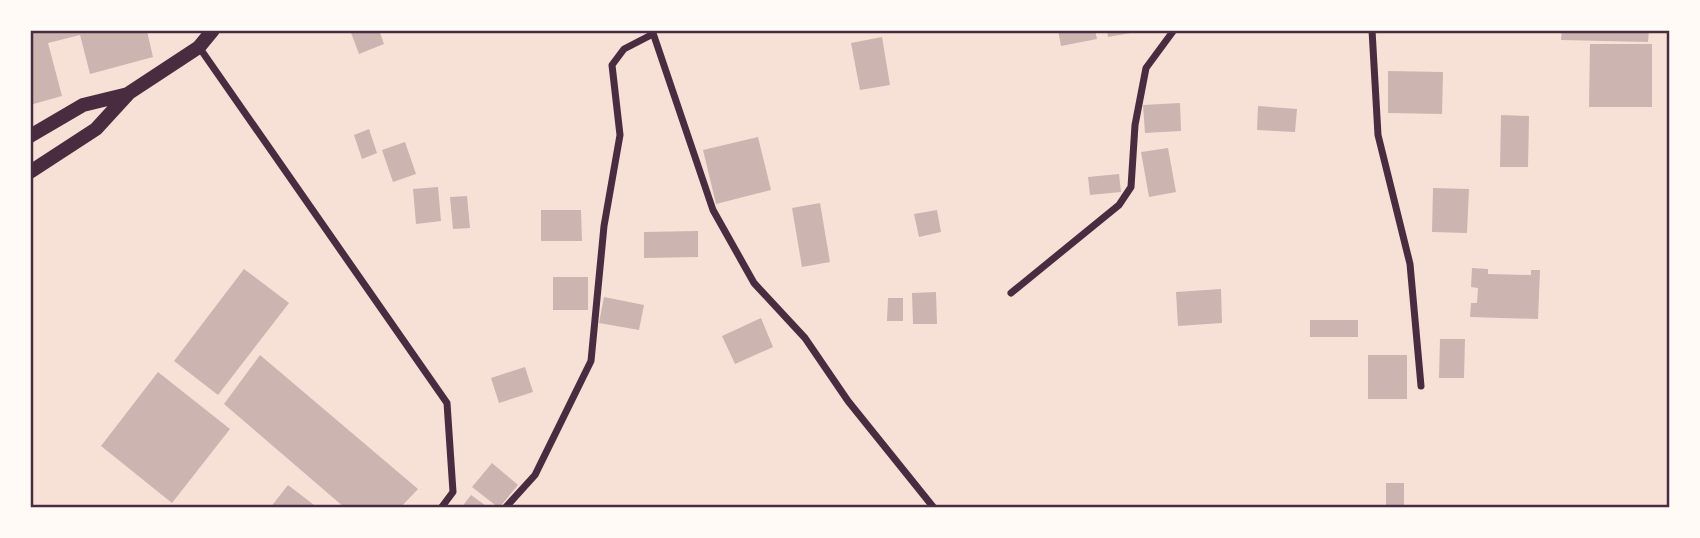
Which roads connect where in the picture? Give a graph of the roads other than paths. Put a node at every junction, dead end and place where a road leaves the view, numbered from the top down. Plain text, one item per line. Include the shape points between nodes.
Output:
1 (214, 30) edge
2 (1174, 30) edge
3 (1372, 30) edge
4 (653, 32) edge
5 (199, 47) junction
6 (129, 93) junction
7 (30, 136) edge
8 (30, 172) edge
9 (1012, 293) dead end
10 (1421, 386) dead end
11 (441, 508) edge
12 (505, 508) edge
13 (934, 508) edge

1 - 5 main road
2 - 9 street via 1146,68 1135,125 1131,187 1119,205
3 - 10 street via 1378,135 1410,264
4 - 12 street via 624,48 612,65 620,135 604,226 591,361 535,475
4 - 13 street via 713,210 754,283 805,338 848,401
5 - 6 main road
5 - 11 street via 447,403 453,492
6 - 7 main road via 83,105
6 - 8 main road via 96,128

